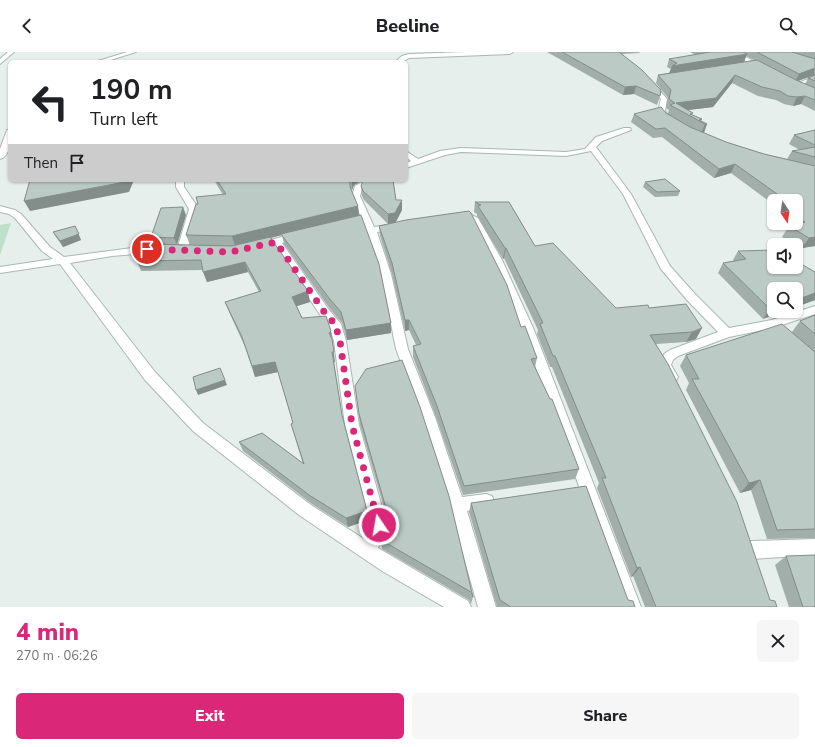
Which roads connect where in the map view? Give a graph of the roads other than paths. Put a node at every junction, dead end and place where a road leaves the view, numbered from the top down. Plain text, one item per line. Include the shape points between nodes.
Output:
1 (11, 52) edge
2 (133, 52) edge
3 (510, 52) edge
4 (733, 52) edge
5 (105, 60) edge
6 (400, 60) edge
7 (0, 62) edge
8 (757, 64) junction
9 (746, 65) edge
10 (772, 74) edge
11 (815, 78) edge
12 (659, 79) edge
13 (801, 89) edge
14 (675, 125) edge
15 (627, 130) dead end
16 (591, 146) junction
17 (2, 149) edge
18 (408, 155) edge
19 (0, 157) edge
20 (416, 161) junction
21 (408, 165) edge
22 (180, 182) edge
23 (368, 182) edge
24 (0, 209) edge
25 (449, 220) edge
26 (368, 224) junction
27 (410, 225) edge
28 (336, 226) edge
29 (306, 234) edge
30 (276, 242) junction
31 (248, 248) edge
32 (63, 261) junction
33 (0, 270) edge
34 (815, 310) edge
35 (773, 324) junction
36 (726, 333) junction
37 (784, 333) edge
38 (679, 393) edge
39 (501, 499) edge
40 (457, 505) junction
41 (815, 547) edge
42 (366, 550) junction
43 (751, 550) edge
44 (462, 607) edge
45 (487, 607) edge
46 (632, 607) edge

1 - 7 street
2 - 5 street
3 - 6 street via 409,56
4 - 8 street
8 - 9 street
8 - 10 street
11 - 13 street via 791,84
12 - 14 street via 645,78 664,99 663,116
15 - 16 street via 599,139
16 - 20 street via 586,150 566,154 460,150
16 - 36 street via 627,194 666,267
17 - 19 street
18 - 20 street
20 - 21 street
22 - 32 street via 194,209 179,249 147,249
23 - 26 street via 358,188 356,196
24 - 32 street via 18,216 46,249
25 - 46 street via 469,217 475,220 498,260 528,330 581,488
26 - 27 street
26 - 28 street
26 - 40 street via 386,274 402,349
29 - 30 street
30 - 31 street
30 - 42 street via 337,328 352,425 379,525 374,540
32 - 33 street
32 - 42 street via 150,376 198,427 305,510
34 - 35 street
35 - 36 street
35 - 37 street
36 - 38 street via 668,357 665,365
39 - 40 street
40 - 45 street
41 - 43 street
42 - 44 street

